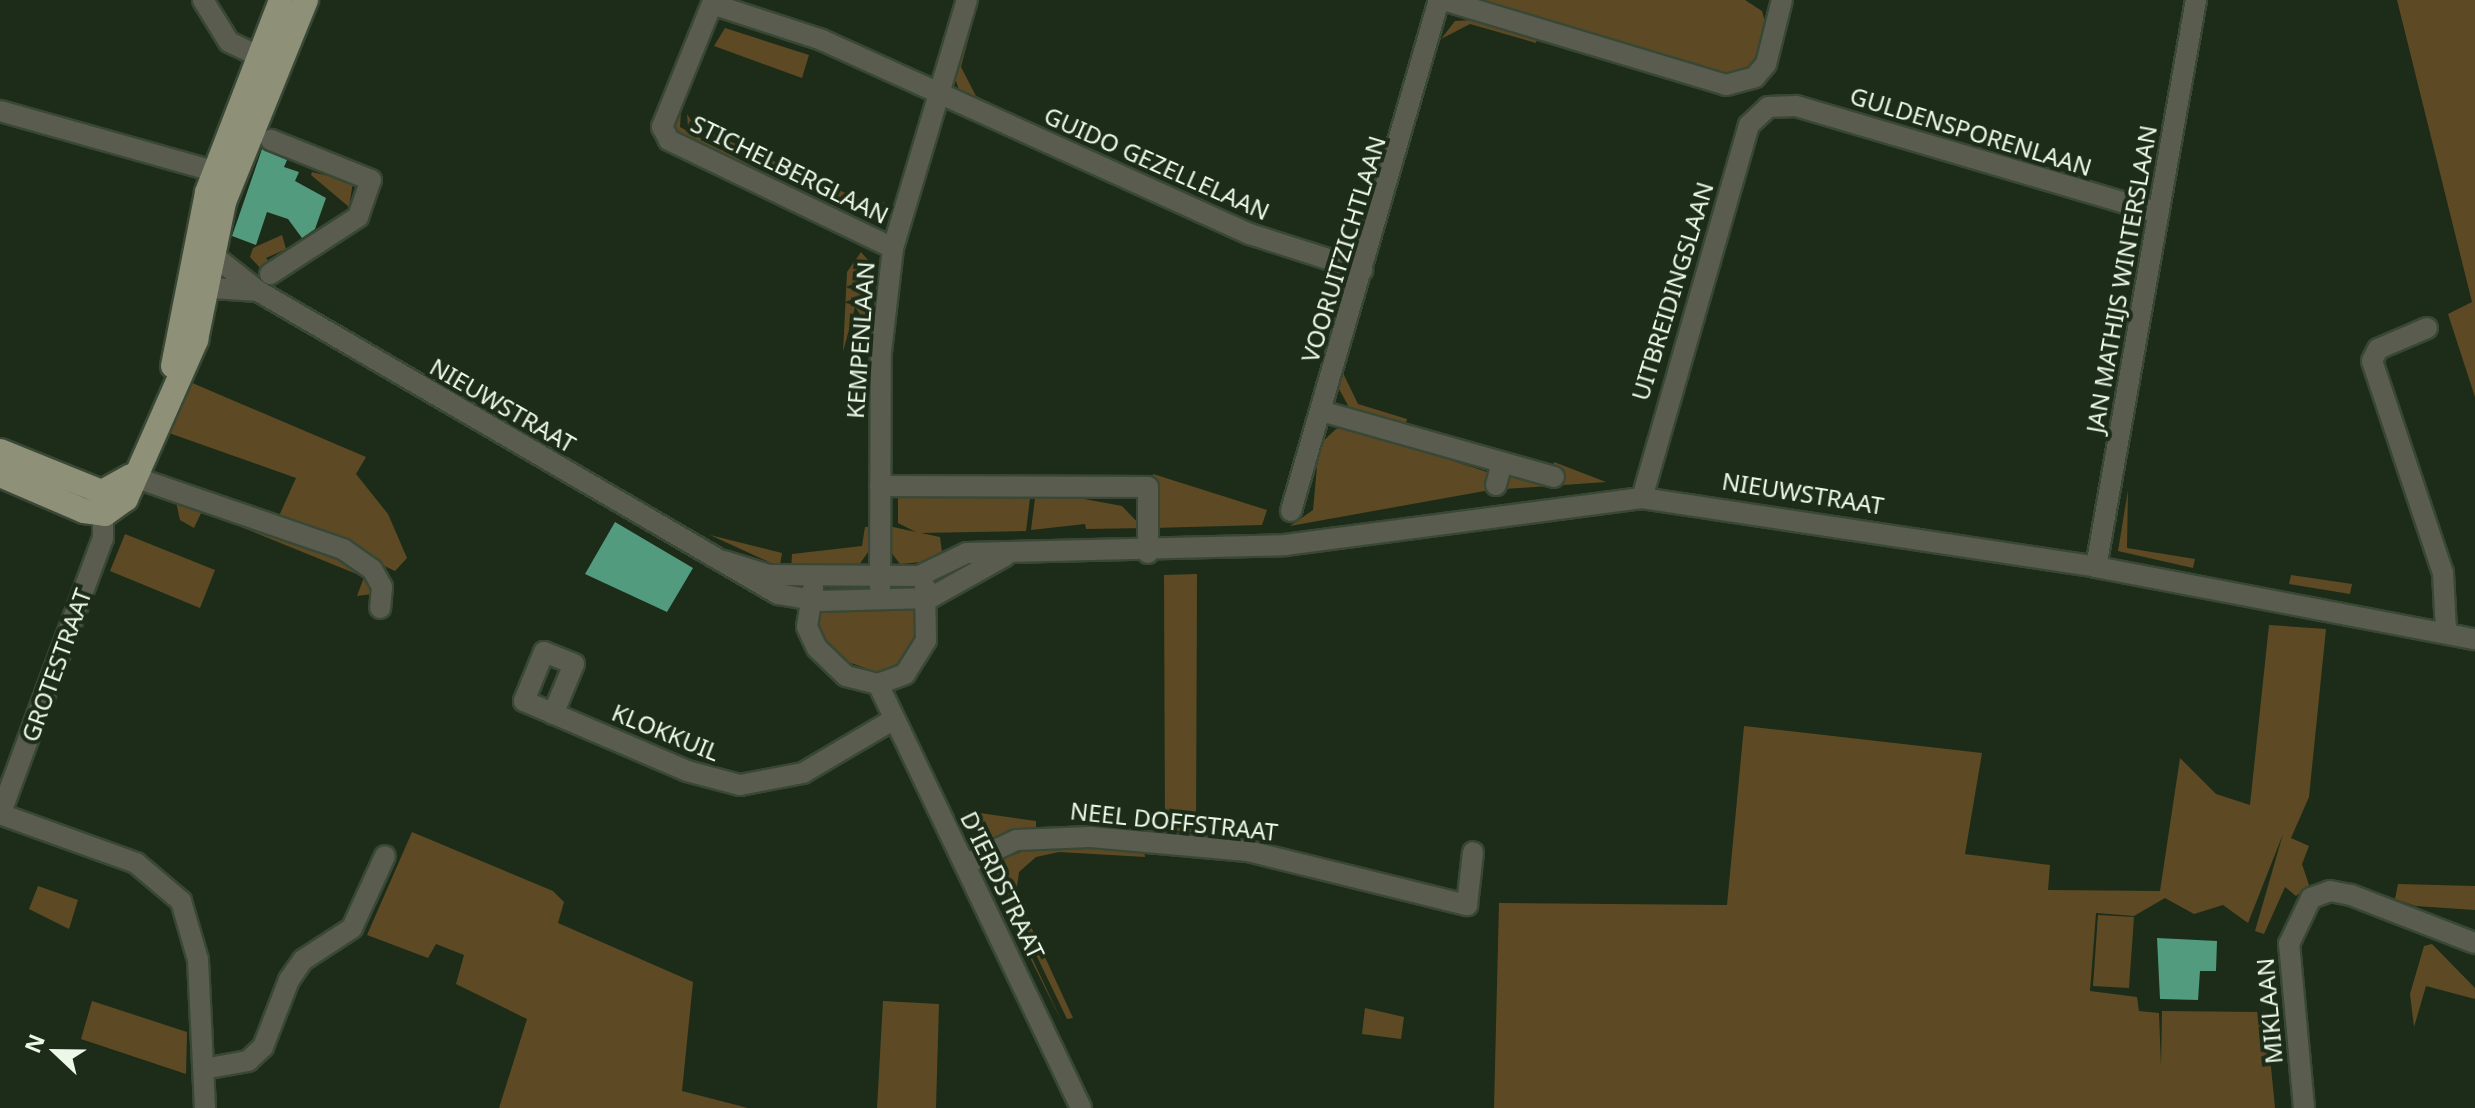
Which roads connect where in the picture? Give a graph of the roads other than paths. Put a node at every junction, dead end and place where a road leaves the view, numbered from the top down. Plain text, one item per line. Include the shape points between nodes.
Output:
1 (203, 0) edge
2 (281, 0) edge
3 (306, 0) edge
4 (967, 0) edge
5 (1442, 0) edge
6 (1785, 0) edge
7 (2196, 0) edge
8 (266, 60) junction
9 (934, 93) junction
10 (1768, 107) joint
11 (0, 111) edge
12 (271, 140) dead end
13 (223, 174) junction
14 (2159, 213) junction
15 (893, 248) junction
16 (202, 263) junction
17 (1362, 270) junction
18 (264, 282) junction
19 (212, 288) junction
20 (2427, 328) dead end
21 (164, 403) junction
22 (1321, 411) junction
23 (0, 451) edge
24 (1502, 463) junction
25 (0, 475) edge
26 (131, 476) junction
27 (1554, 477) dead end
28 (1496, 485) dead end
29 (880, 486) junction
30 (1642, 498) junction
31 (104, 503) junction
32 (1291, 511) dead end
33 (1148, 553) junction
34 (1005, 556) junction
35 (724, 561) junction
36 (2096, 567) junction
37 (879, 576) junction
38 (919, 576) junction
39 (824, 578) junction
40 (930, 598) junction
41 (880, 599) junction
42 (807, 600) junction
43 (380, 608) dead end
44 (2446, 630) junction
45 (2475, 639) edge
46 (878, 684) junction
47 (553, 714) dead end
48 (891, 721) junction
49 (0, 815) edge
50 (1473, 852) dead end
51 (385, 856) dead end
52 (966, 864) junction
53 (2475, 943) edge
54 (204, 1069) junction
55 (205, 1108) edge
56 (1081, 1108) edge
57 (2304, 1108) edge

1 - 8 street via 229,42
2 - 8 main road
3 - 8 main road
4 - 9 street, KEMPENLAAN
5 - 6 street via 1726,85 1755,77 1766,64
5 - 17 street, VOORUITZICHTLAAN
7 - 14 street, JAN MATHIJS WINTERSLAAN
8 - 13 main road
9 - 15 street, KEMPENLAAN
9 - 15 street, STICHELBERGLAAN via 820,39 712,4 662,127 669,140
9 - 17 street, GUIDO GEZELLELAAN via 1250,234
10 - 14 street, GULDENSPORENLAAN via 1796,106
10 - 30 street, UITBREIDINGSLAAN via 1749,125
11 - 13 street
12 - 18 street via 371,180 358,217
13 - 16 main road
14 - 36 street, JAN MATHIJS WINTERSLAAN
15 - 29 street, KEMPENLAAN via 881,352
16 - 18 street, NIEUWSTRAAT
16 - 19 main road
16 - 21 main road
17 - 22 street, VOORUITZICHTLAAN
18 - 19 street, NIEUWSTRAAT
18 - 35 street, NIEUWSTRAAT
19 - 21 main road
20 - 44 street via 2378,349 2372,361 2443,573
21 - 26 main road
22 - 24 street
22 - 32 street, VOORUITZICHTLAAN
23 - 31 main road
24 - 27 street
24 - 28 street
25 - 31 main road
26 - 31 main road
26 - 43 street via 343,549 372,569 382,587
29 - 33 street via 1148,487
29 - 37 street, KEMPENLAAN
30 - 33 street, NIEUWSTRAAT via 1285,545
30 - 36 street, NIEUWSTRAAT
31 - 49 street, GROTESTRAAT via 103,538
33 - 34 street, NIEUWSTRAAT
34 - 38 street, NIEUWSTRAAT via 967,553
34 - 40 street, NIEUWSTRAAT
35 - 39 street, NIEUWSTRAAT via 769,575
35 - 42 street, NIEUWSTRAAT via 778,594
36 - 44 street, NIEUWSTRAAT
37 - 38 street, NIEUWSTRAAT
37 - 39 street, NIEUWSTRAAT
37 - 41 street, KEMPENLAAN
38 - 40 street
39 - 42 street
40 - 41 street, NIEUWSTRAAT
40 - 46 street via 918,653 905,674
41 - 42 street, NIEUWSTRAAT
42 - 46 street via 817,648 846,676
44 - 45 street, NIEUWSTRAAT
46 - 48 street, D'IERDSTRAAT
47 - 48 street, KLOKKUIL via 687,771 740,785 803,773
48 - 52 street, D'IERDSTRAAT
49 - 54 street via 136,863 181,901 198,960
50 - 52 street, NEEL DOFFSTRAAT via 1467,905 1248,851 1076,836 1016,840
51 - 54 street via 352,928 303,960 289,980 263,1047 248,1061
52 - 56 street, D'IERDSTRAAT
53 - 57 street, MIKLAAN via 2351,895 2330,891 2311,898 2289,944
54 - 55 street

